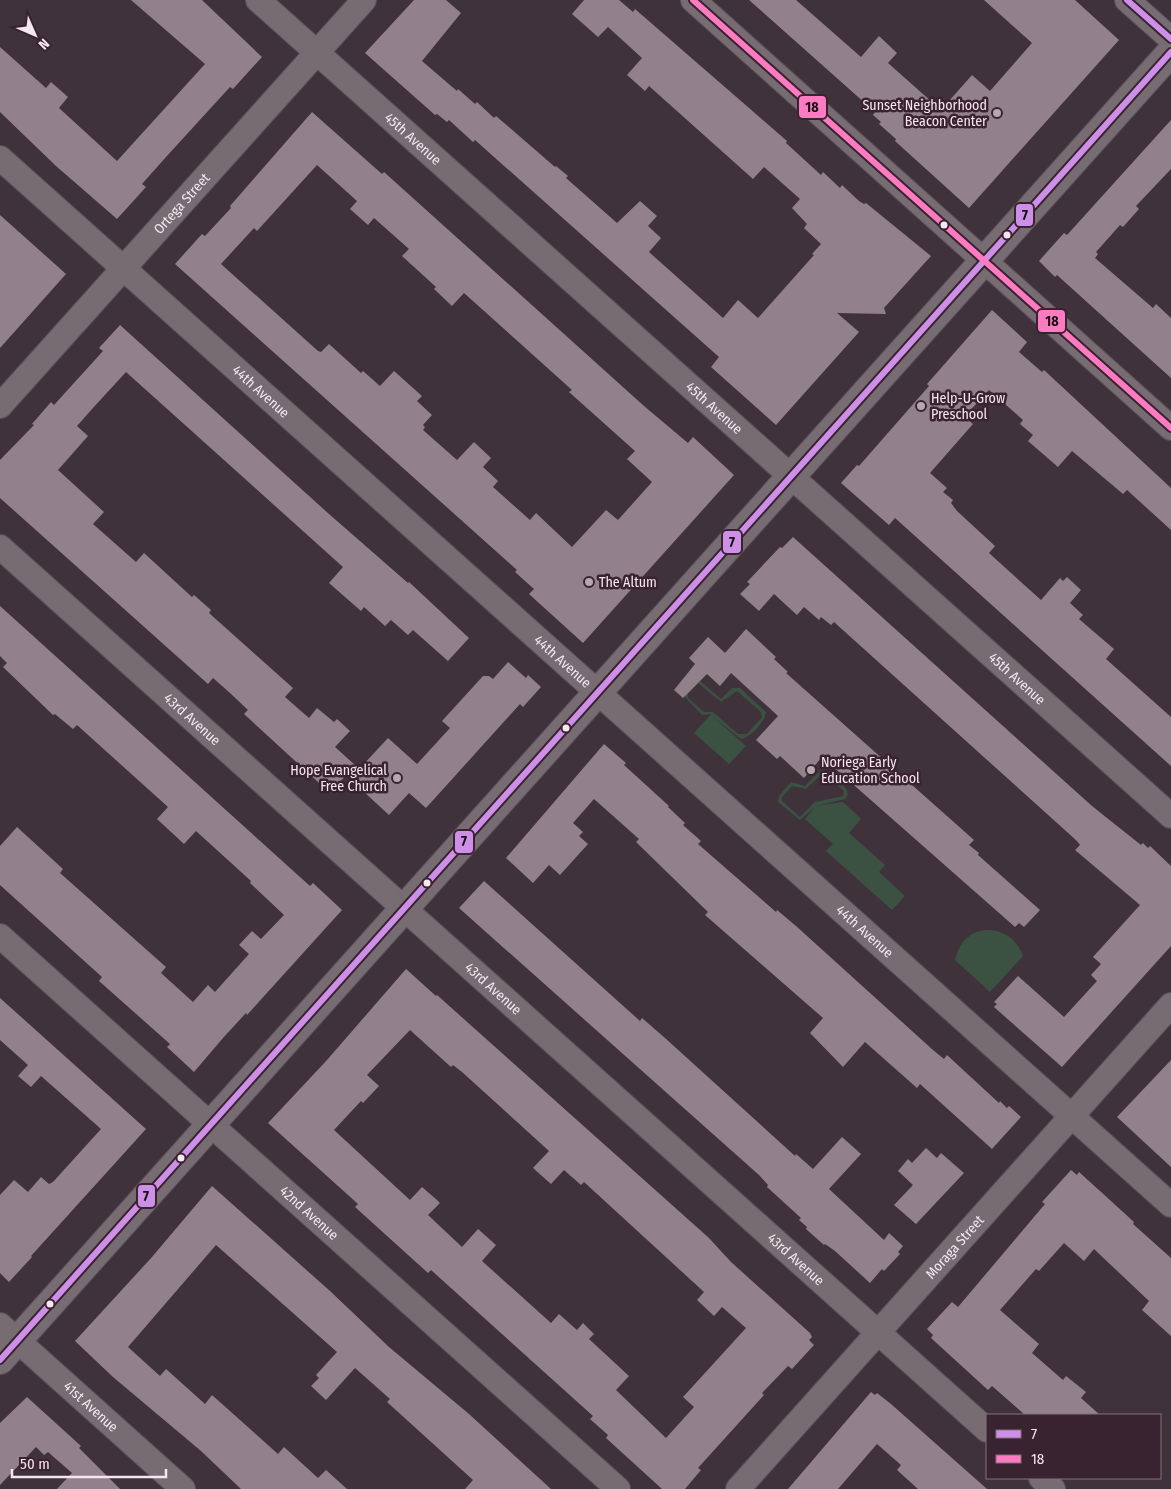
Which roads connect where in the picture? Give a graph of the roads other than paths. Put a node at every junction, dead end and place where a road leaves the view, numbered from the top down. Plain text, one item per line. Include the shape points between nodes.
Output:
1 (258, 0) edge
2 (364, 0) edge
3 (693, 0) edge
4 (1128, 0) edge
5 (1171, 39) edge
6 (317, 52) junction
7 (1171, 52) edge
8 (0, 158) edge
9 (984, 260) junction
10 (124, 268) junction
11 (0, 406) edge
12 (1171, 428) edge
13 (791, 476) junction
14 (0, 547) edge
15 (597, 692) junction
16 (1171, 816) edge
17 (404, 909) junction
18 (0, 936) edge
19 (1171, 1005) edge
20 (1071, 1116) junction
21 (211, 1125) junction
22 (1171, 1205) edge
23 (878, 1332) junction
24 (6, 1342) edge
25 (986, 1429) edge
26 (1042, 1479) edge
27 (183, 1489) edge
28 (618, 1489) edge
29 (738, 1489) edge
30 (1053, 1489) edge

1 - 6 street, 45th Avenue
2 - 6 street, Ortega Street
3 - 9 street
4 - 5 street
6 - 10 street, Ortega Street
6 - 13 street, 45th Avenue
7 - 9 street
8 - 10 street, 44th Avenue
9 - 12 street
9 - 13 street
10 - 11 street, Ortega Street
10 - 15 street, 44th Avenue
13 - 15 street
13 - 16 street, 45th Avenue
14 - 17 street, 43rd Avenue
15 - 17 street
15 - 20 street, 44th Avenue
17 - 21 street
17 - 23 street, 43rd Avenue
18 - 21 street, 42nd Avenue
19 - 20 street, Moraga Street
20 - 22 street, 44th Avenue
20 - 23 street, Moraga Street
21 - 24 street
21 - 28 street, 42nd Avenue
23 - 25 street, 43rd Avenue
23 - 29 street, Moraga Street
24 - 27 street, 41st Avenue
26 - 30 street

